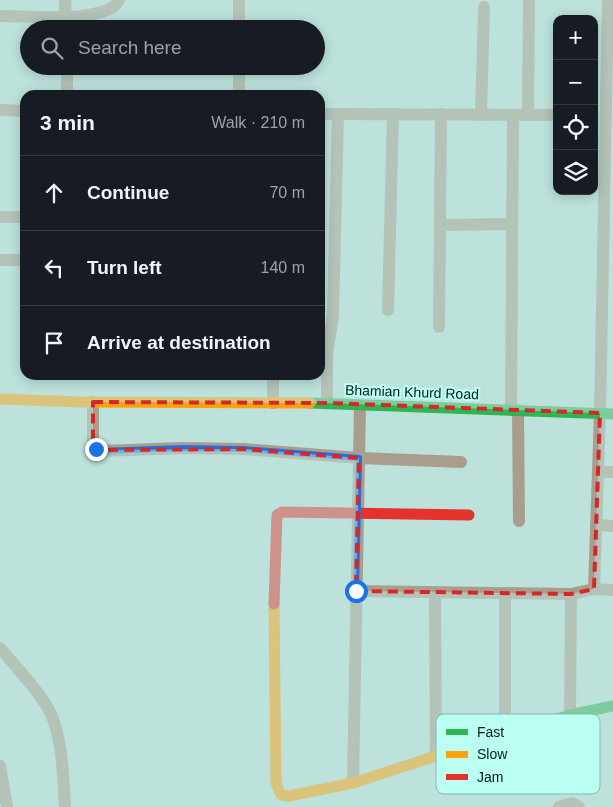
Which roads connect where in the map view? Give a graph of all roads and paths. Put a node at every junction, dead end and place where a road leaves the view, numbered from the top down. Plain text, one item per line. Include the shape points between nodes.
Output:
1 (66, 0) edge
2 (119, 0) edge
3 (239, 0) edge
4 (529, 0) edge
5 (608, 0) edge
6 (484, 8) dead end
7 (0, 16) edge
8 (38, 20) edge
9 (66, 20) edge
10 (76, 20) edge
11 (239, 20) edge
12 (67, 75) edge
13 (239, 75) edge
14 (67, 90) edge
15 (239, 90) edge
16 (0, 110) edge
17 (20, 111) edge
18 (325, 114) edge
19 (338, 114) junction
20 (393, 114) junction
21 (440, 114) junction
22 (481, 115) junction
23 (513, 115) junction
24 (528, 115) junction
25 (553, 115) edge
26 (604, 116) edge
27 (0, 217) edge
28 (20, 217) edge
29 (512, 224) junction
30 (440, 225) junction
31 (0, 260) edge
32 (20, 260) edge
33 (388, 310) dead end
34 (440, 327) dead end
35 (273, 380) edge
36 (0, 399) edge
37 (93, 402) junction
38 (273, 403) junction
39 (326, 403) junction
40 (360, 406) junction
41 (515, 410) junction
42 (606, 413) edge
43 (359, 458) junction
44 (461, 462) dead end
45 (598, 472) junction
46 (613, 472) edge
47 (358, 514) junction
48 (469, 515) dead end
49 (519, 521) dead end
50 (596, 525) junction
51 (613, 526) edge
52 (594, 590) junction
53 (613, 590) edge
54 (356, 591) junction
55 (435, 593) junction
56 (505, 593) junction
57 (571, 594) junction
58 (0, 648) edge
59 (613, 706) edge
60 (505, 714) edge
61 (570, 714) edge
62 (575, 714) edge
63 (436, 757) joint
64 (0, 766) edge
65 (353, 783) junction
66 (7, 807) edge
67 (65, 807) edge
68 (559, 807) edge
69 (578, 807) edge

1 - 9 street
2 - 10 street via 113,8
3 - 11 street
4 - 24 street
5 - 26 street
6 - 22 street
7 - 8 street
12 - 14 street
13 - 15 street
16 - 17 street
18 - 19 street
19 - 20 street
19 - 39 street via 333,315 327,355
20 - 21 street
20 - 33 street
21 - 22 street
21 - 30 street
22 - 23 street
23 - 24 street
23 - 29 street
24 - 25 street
26 - 42 street
27 - 28 street
29 - 30 street
29 - 41 street
30 - 34 street
31 - 32 street
35 - 38 street
36 - 37 street, Bhamian Khurd Road
37 - 38 street, Bhamian Khurd Road
37 - 43 street via 93,443 98,450 244,449
38 - 39 street, Bhamian Khurd Road
39 - 40 street, Bhamian Khurd Road
40 - 41 street, Bhamian Khurd Road
40 - 43 street
41 - 42 street, Bhamian Khurd Road
41 - 49 street
42 - 45 street
43 - 44 street
43 - 47 street
45 - 46 street
45 - 50 street
47 - 48 street
47 - 54 street
47 - 65 street via 282,512 277,516 274,598 278,791 281,796 289,796
50 - 51 street
50 - 52 street
52 - 53 street
52 - 57 street
54 - 55 street
54 - 65 street
55 - 56 street
55 - 63 street
56 - 57 street
56 - 60 street
57 - 61 street
58 - 67 street via 37,692 53,718 62,757
59 - 62 street
63 - 65 street
64 - 66 street
68 - 69 street via 572,803

